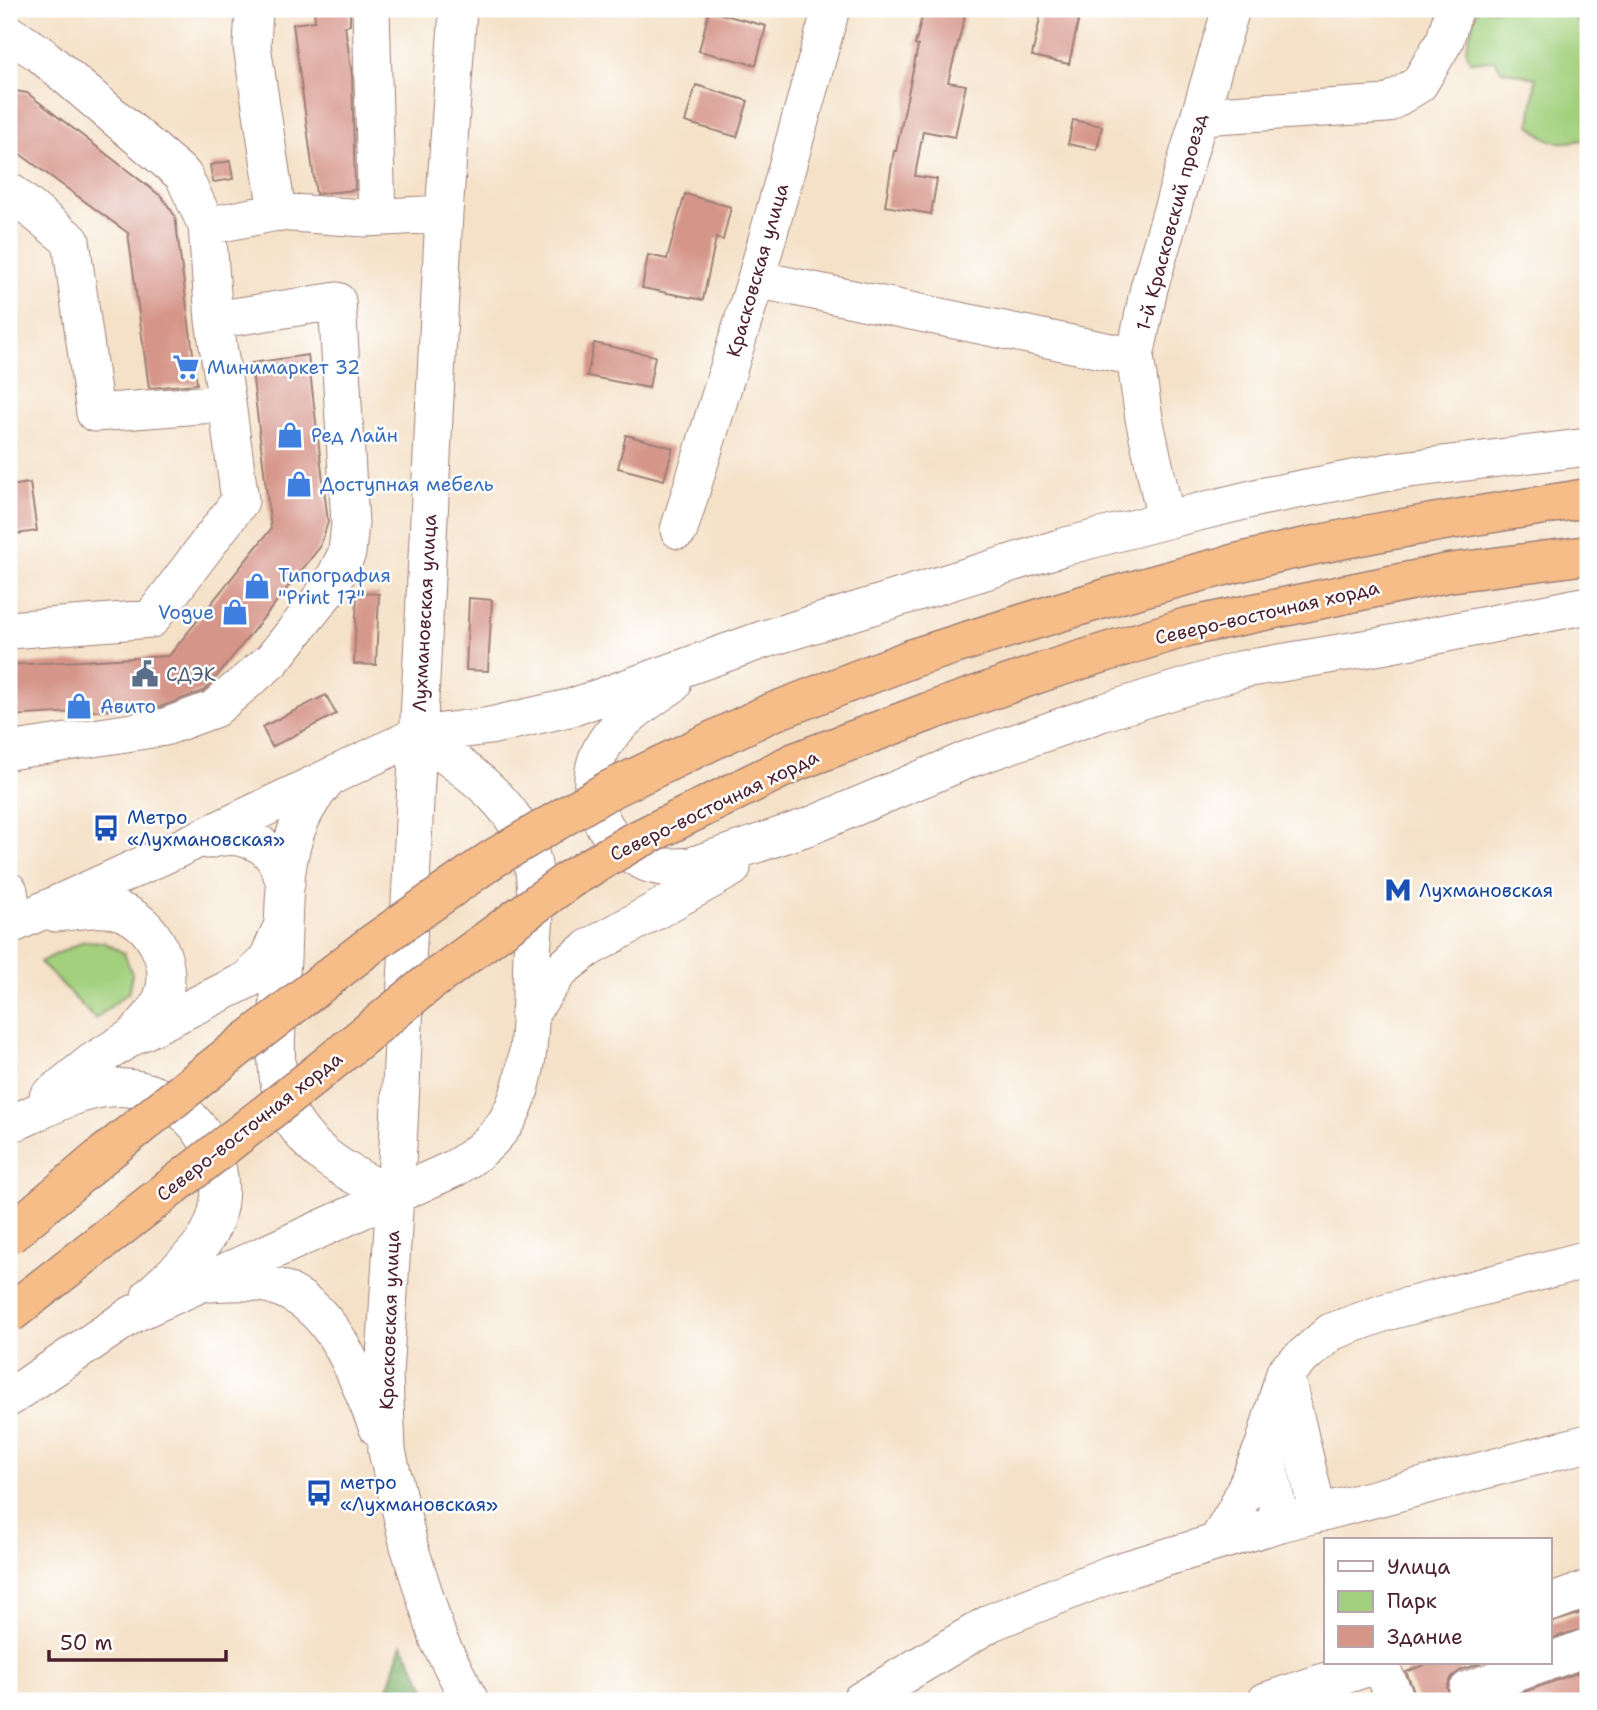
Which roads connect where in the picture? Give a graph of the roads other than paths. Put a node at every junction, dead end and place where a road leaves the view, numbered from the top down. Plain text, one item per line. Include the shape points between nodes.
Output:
1 (254, 9) edge
2 (371, 9) edge
3 (458, 9) edge
4 (831, 9) edge
5 (1231, 9) edge
6 (1454, 9) edge
7 (9, 34) edge
8 (1200, 116) junction
9 (9, 191) edge
10 (276, 212) junction
11 (444, 214) junction
12 (377, 217) junction
13 (207, 226) junction
14 (756, 279) junction
15 (214, 320) junction
16 (1135, 357) junction
17 (227, 403) junction
18 (1588, 447) edge
19 (1588, 498) edge
20 (1166, 520) junction
21 (679, 530) dead end
22 (1588, 555) edge
23 (1588, 605) edge
24 (9, 630) edge
25 (713, 657) junction
26 (418, 735) junction
27 (9, 751) edge
28 (328, 778) junction
29 (810, 826) junction
30 (180, 848) junction
31 (286, 884) junction
32 (16, 914) edge
33 (284, 920) junction
34 (529, 1015) junction
35 (132, 1037) junction
36 (402, 1050) joint
37 (14, 1125) edge
38 (394, 1196) junction
39 (9, 1235) edge
40 (1588, 1259) edge
41 (200, 1283) junction
42 (9, 1314) edge
43 (133, 1314) junction
44 (1285, 1372) junction
45 (9, 1398) edge
46 (1588, 1443) edge
47 (1264, 1445) junction
48 (387, 1451) junction
49 (1318, 1514) junction
50 (1281, 1523) junction
51 (1217, 1541) junction
52 (1588, 1589) edge
53 (1552, 1602) edge
54 (1588, 1647) edge
55 (1552, 1660) edge
56 (1378, 1664) edge
57 (1380, 1664) edge
58 (1540, 1664) edge
59 (1465, 1685) edge
60 (1307, 1695) edge
61 (470, 1701) edge
62 (860, 1701) edge
63 (1266, 1701) edge
64 (1397, 1701) edge

1 - 10 street via 252,46
2 - 12 street
3 - 11 street, Лухмановская улица
4 - 14 street, Красковская улица
5 - 8 street, 1-й Красковский проезд
6 - 8 street via 1445,40 1419,84 1387,104
7 - 13 street via 39,53 183,175
8 - 16 street, 1-й Красковский проезд via 1149,288
9 - 17 street via 71,241 95,413
10 - 12 street
10 - 13 street
11 - 12 street
11 - 26 street, Лухмановская улица
13 - 15 street
14 - 16 street
14 - 21 street, Красковская улица
15 - 17 street
15 - 27 street via 337,301 350,523 347,553 330,587 272,660 214,709 165,727
16 - 20 street, 1-й Красковский проезд
17 - 24 street via 240,501 151,619
18 - 20 street via 1394,471
19 - 39 highway, bridge via 1445,520 1174,578 913,658 768,715 620,785 491,860 239,1047
20 - 25 street via 1063,547
22 - 42 highway, Северо-восточная хорда, bridge via 1448,573 1187,627 1052,669 795,762 631,843 570,879 426,985
23 - 29 street via 1239,670 969,759
25 - 26 street via 547,714
25 - 29 street via 660,692 607,739 598,755 593,791 605,828 631,855 671,868 691,866
26 - 28 street
26 - 34 street via 500,802 530,853 535,892
26 - 36 street, Лухмановская улица
28 - 30 street
28 - 31 street via 294,835
29 - 34 street via 587,949 560,970
30 - 31 street via 220,836 243,837 274,858
30 - 32 street
31 - 33 street
32 - 35 street via 106,909 121,911 143,924 162,951 166,982 164,995
33 - 35 street via 268,958 249,979
33 - 38 street via 277,1065 288,1111 320,1153
34 - 38 street via 519,1095 508,1119 490,1142 465,1162
35 - 37 street via 92,1062
36 - 38 street, Красковская улица
37 - 43 street via 91,1091 126,1088 177,1105 202,1131 219,1182 215,1219 195,1252
38 - 41 street
38 - 48 street, Красковская улица via 384,1375
40 - 44 street via 1386,1312 1331,1332
41 - 43 street
41 - 48 street via 264,1283 294,1294 319,1312 347,1356
43 - 45 street
44 - 47 street
44 - 49 street
46 - 49 street
47 - 50 street
47 - 51 street
48 - 61 street, Красковская улица via 409,1546 439,1641
49 - 50 street
50 - 51 street
51 - 62 street via 1111,1574 992,1622
52 - 53 street
54 - 55 street
56 - 60 street
57 - 64 street
58 - 59 street
60 - 63 street

